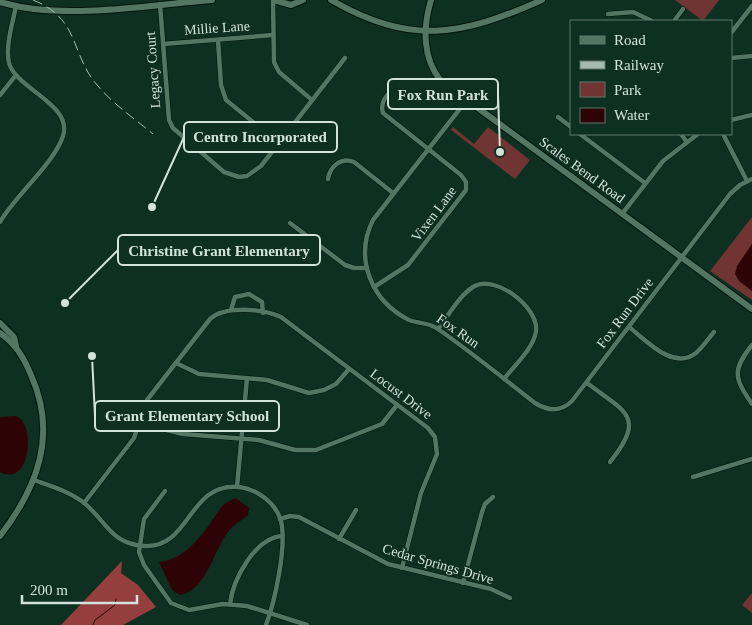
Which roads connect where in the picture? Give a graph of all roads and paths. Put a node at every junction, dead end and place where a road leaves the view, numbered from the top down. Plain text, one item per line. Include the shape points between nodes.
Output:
1 (212, 0) edge
2 (274, 0) edge
3 (303, 0) edge
4 (331, 0) edge
5 (431, 0) edge
6 (542, 0) edge
7 (0, 2) edge
8 (160, 4) junction
9 (16, 6) junction
10 (752, 6) edge
11 (683, 9) dead end
12 (608, 14) dead end
13 (650, 20) edge
14 (675, 20) edge
15 (426, 31) junction
16 (732, 32) edge
17 (273, 35) junction
18 (218, 40) junction
19 (163, 44) junction
20 (752, 56) edge
21 (345, 58) dead end
22 (732, 58) edge
23 (16, 75) junction
24 (396, 89) dead end
25 (1, 91) edge
26 (312, 100) junction
27 (466, 101) junction
28 (752, 115) edge
29 (558, 117) dead end
30 (732, 120) edge
31 (570, 126) edge
32 (581, 135) edge
33 (682, 135) edge
34 (696, 135) edge
35 (724, 135) edge
36 (686, 141) junction
37 (279, 143) junction
38 (428, 150) junction
39 (328, 179) dead end
40 (749, 180) edge
41 (645, 183) junction
42 (393, 193) junction
43 (622, 214) junction
44 (0, 222) edge
45 (290, 223) dead end
46 (682, 258) junction
47 (366, 268) junction
48 (374, 287) junction
49 (752, 309) edge
50 (231, 310) junction
51 (263, 313) junction
52 (0, 323) edge
53 (629, 327) junction
54 (438, 329) junction
55 (714, 332) dead end
56 (0, 333) edge
57 (752, 345) edge
58 (16, 346) junction
59 (176, 363) junction
60 (350, 369) junction
61 (246, 378) junction
62 (504, 379) junction
63 (586, 383) junction
64 (752, 404) edge
65 (397, 405) junction
66 (138, 423) junction
67 (242, 439) junction
68 (752, 459) edge
69 (610, 462) dead end
70 (693, 477) dead end
71 (34, 480) junction
72 (237, 487) junction
73 (165, 491) dead end
74 (493, 497) dead end
75 (84, 503) junction
76 (356, 510) dead end
77 (280, 519) junction
78 (0, 536) edge
79 (282, 536) junction
80 (340, 539) junction
81 (140, 545) junction
82 (402, 568) junction
83 (463, 583) junction
84 (510, 598) dead end
85 (230, 604) junction
86 (270, 614) junction
87 (266, 625) edge
88 (307, 625) edge

1 - 8 street
2 - 3 street via 291,5
2 - 17 street
4 - 15 street via 375,22
5 - 15 street, Scales Bend Road
6 - 15 street via 481,25
7 - 9 street
8 - 9 street via 59,12
8 - 19 street, Legacy Court
9 - 23 street via 8,56
10 - 16 street
11 - 14 street
12 - 13 street via 633,12
15 - 27 street, Scales Bend Road via 428,55 434,71
17 - 18 street, Millie Lane
17 - 26 street via 274,62 279,72
18 - 19 street, Millie Lane
18 - 37 street via 221,85 226,100
19 - 37 street, Legacy Court via 167,109 173,128 224,172 247,176
20 - 22 street
21 - 26 street, Legacy Court
23 - 25 street
23 - 44 street via 56,110 64,132 57,148
24 - 38 street, Vixen Lane via 390,91 383,102 383,113
26 - 37 street, Legacy Court
27 - 38 street, Fox Run
27 - 43 street, Scales Bend Road
28 - 30 street
29 - 31 street
32 - 41 street
33 - 36 street
34 - 36 street
35 - 40 street
36 - 41 street
38 - 42 street, Fox Run
38 - 48 street, Vixen Lane via 465,179 466,190 408,266
39 - 42 street via 338,162 347,160
40 - 46 street, Fox Run Drive via 730,194
41 - 43 street
42 - 47 street, Fox Run via 369,228 364,249
43 - 46 street, Scales Bend Road
45 - 47 street via 345,265
46 - 49 street, Scales Bend Road
46 - 53 street, Fox Run Drive
47 - 48 street, Fox Run
48 - 54 street, Fox Run via 384,301 406,318
50 - 51 street, Locust Drive
50 - 51 street via 235,297 247,293 262,302
50 - 59 street via 214,315
51 - 60 street, Locust Drive via 281,317
52 - 58 street via 14,337
53 - 55 street via 664,354 677,358 687,358 696,353
53 - 63 street, Fox Run Drive
54 - 62 street, Fox Run
54 - 62 street via 469,290 478,284 497,285 515,298 531,311 536,330 534,339
56 - 58 street
57 - 64 street via 741,359 737,372 741,388
58 - 71 street via 35,384 42,409 43,442
59 - 61 street via 199,374
59 - 66 street via 147,400
60 - 61 street via 330,388 309,393 267,380
60 - 65 street, Locust Drive
61 - 67 street
62 - 63 street, Fox Run via 542,407 552,410 568,405
63 - 69 street via 623,411 628,419 628,436
65 - 67 street via 382,424 316,450 295,450
65 - 82 street, Locust Drive via 430,430 438,448 421,493
66 - 67 street via 184,434
66 - 75 street via 134,438
67 - 72 street
68 - 70 street
71 - 75 street
71 - 78 street via 27,498
72 - 77 street via 252,490 265,498
72 - 81 street via 224,488 204,497 179,531 168,540 154,546
73 - 81 street via 144,519
74 - 83 street via 486,504 479,521
75 - 81 street via 111,534
76 - 80 street
77 - 79 street
77 - 80 street, Cedar Springs Drive via 299,517
79 - 85 street via 268,538 248,560 235,583
79 - 86 street via 276,599
80 - 82 street, Cedar Springs Drive via 378,560
81 - 85 street via 140,558 171,603 189,610
82 - 83 street, Cedar Springs Drive
83 - 84 street, Cedar Springs Drive
85 - 86 street via 257,608
86 - 87 street
86 - 88 street

